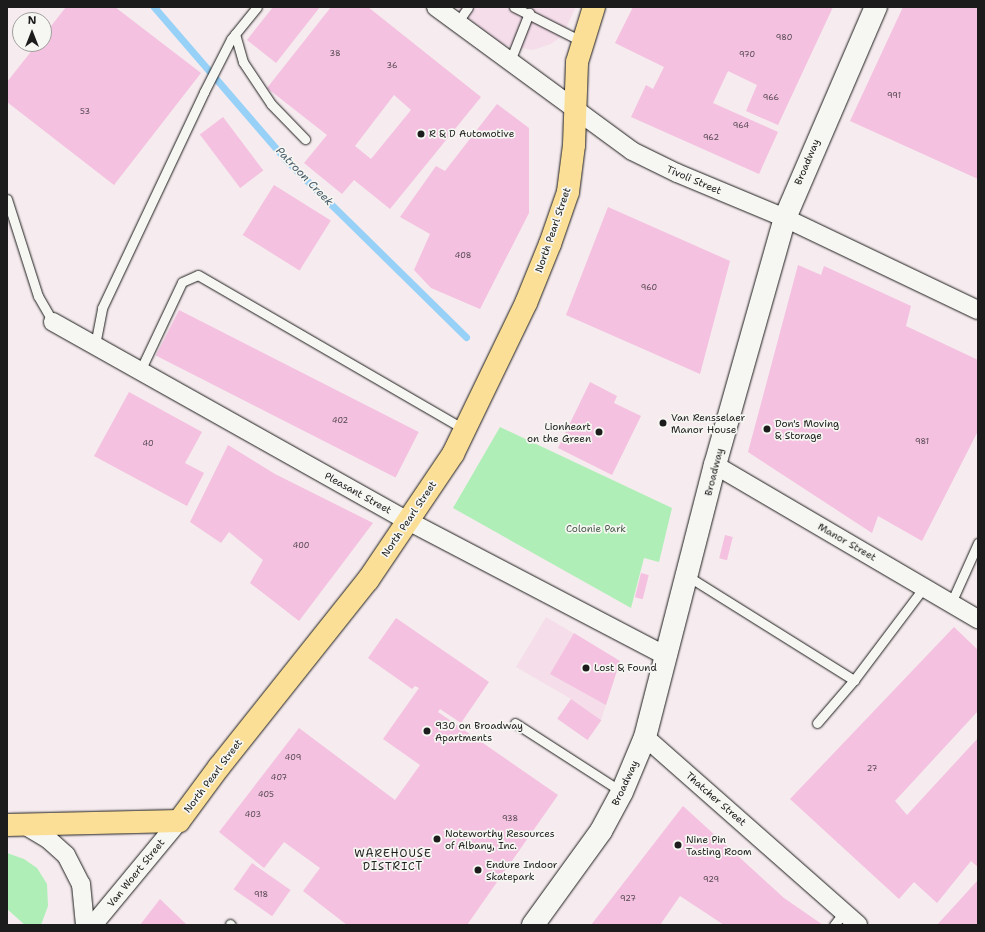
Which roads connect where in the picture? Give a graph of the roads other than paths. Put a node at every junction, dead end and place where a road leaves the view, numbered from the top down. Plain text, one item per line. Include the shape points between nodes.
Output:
1 (257, 7) edge
2 (436, 7) edge
3 (468, 7) edge
4 (514, 7) edge
5 (594, 7) edge
6 (876, 7) edge
7 (529, 12) junction
8 (457, 23) junction
9 (233, 37) junction
10 (583, 42) junction
11 (510, 61) junction
12 (575, 108) junction
13 (306, 139) dead end
14 (7, 199) edge
15 (785, 218) junction
16 (978, 310) edge
17 (53, 322) joint
18 (95, 345) junction
19 (140, 371) junction
20 (465, 430) junction
21 (716, 465) junction
22 (408, 521) junction
23 (978, 543) edge
24 (689, 577) junction
25 (924, 587) junction
26 (951, 603) junction
27 (978, 619) edge
28 (666, 656) junction
29 (854, 680) junction
30 (515, 723) dead end
31 (817, 723) dead end
32 (646, 737) junction
33 (622, 792) junction
34 (179, 821) junction
35 (17, 826) edge
36 (839, 918) edge
37 (85, 925) edge
38 (94, 925) edge
39 (533, 925) edge
40 (858, 925) edge

1 - 9 lane
2 - 8 street, Tivoli Street
3 - 8 lane
4 - 7 lane
5 - 10 main road, North Pearl Street
6 - 15 street, Broadway via 799,179
7 - 10 lane
7 - 11 lane
8 - 11 street, Tivoli Street
9 - 13 lane via 243,62 271,104
9 - 18 lane via 204,92 102,308
10 - 12 main road, North Pearl Street via 577,62
11 - 12 street, Tivoli Street
12 - 15 street, Tivoli Street via 632,151 677,173
12 - 20 main road, North Pearl Street via 568,192 526,303
14 - 17 lane via 38,296
15 - 16 street, Tivoli Street
15 - 21 street, Broadway
17 - 18 street, Pleasant Street
18 - 19 street, Pleasant Street
19 - 20 lane via 182,282 198,275
19 - 22 street, Pleasant Street
20 - 22 main road, North Pearl Street via 453,454
21 - 24 street, Broadway
21 - 25 street, Manor Street
22 - 28 street, Pleasant Street
22 - 34 main road, North Pearl Street via 368,580
23 - 26 lane
24 - 28 street, Broadway
24 - 29 lane
25 - 26 street, Manor Street
25 - 29 lane
26 - 27 street, Manor Street
28 - 32 street, Broadway
29 - 31 lane
30 - 33 lane
32 - 33 street, Broadway
32 - 36 street, Thatcher Street
33 - 39 street, Broadway via 601,831
34 - 35 main road, North Pearl Street
34 - 38 street, Van Woert Street
35 - 37 street via 58,847 69,861 81,884
36 - 40 street, Thatcher Street

